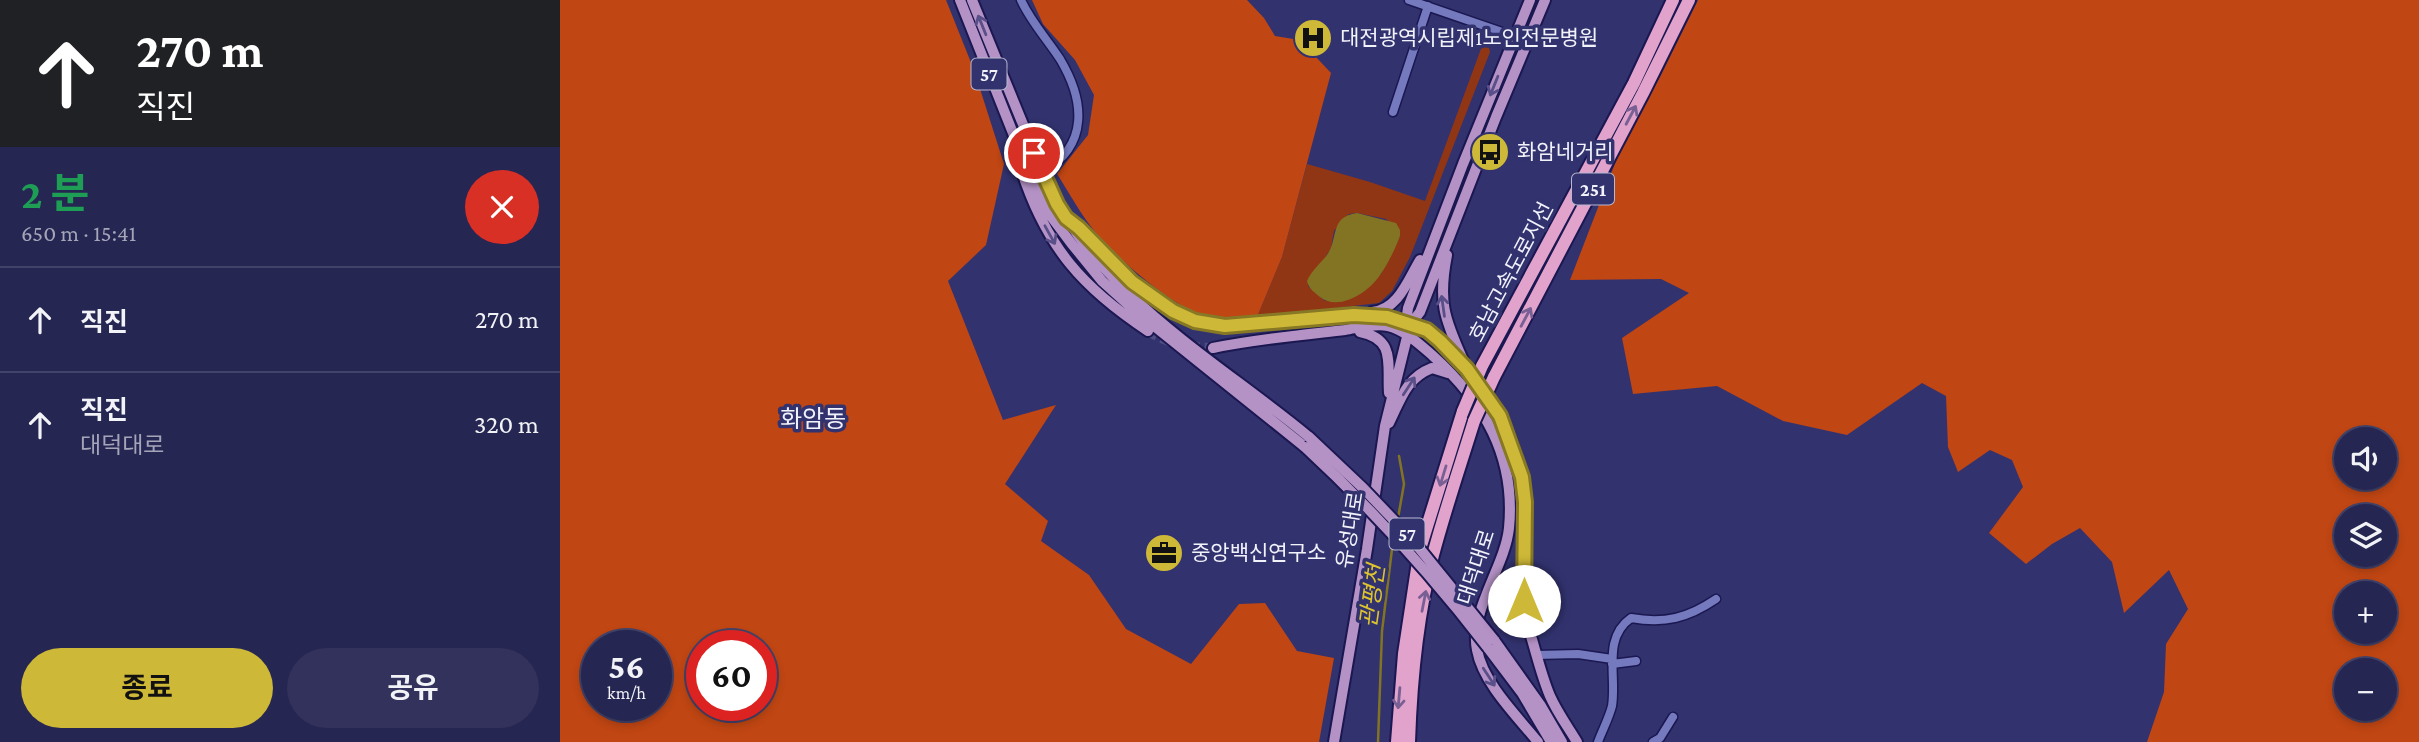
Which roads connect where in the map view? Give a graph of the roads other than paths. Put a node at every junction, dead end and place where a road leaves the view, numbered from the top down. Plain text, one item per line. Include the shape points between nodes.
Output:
1 (960, 0) edge
2 (972, 0) edge
3 (1021, 0) edge
4 (1409, 0) edge
5 (1530, 0) edge
6 (1545, 0) edge
7 (1674, 0) edge
8 (1689, 0) edge
9 (1428, 6) junction
10 (1515, 35) junction
11 (1528, 41) junction
12 (1393, 112) dead end
13 (1018, 149) junction
14 (1042, 173) junction
15 (1066, 218) junction
16 (1454, 223) junction
17 (1435, 237) junction
18 (1354, 315) junction
19 (1347, 329) junction
20 (1409, 330) junction
21 (1148, 331) tunnel mouth
22 (1213, 348) tunnel mouth
23 (1444, 366) junction
24 (1467, 369) junction
25 (1456, 377) junction
26 (1390, 401) junction
27 (1383, 435) junction
28 (1307, 442) junction
29 (1490, 589) junction
30 (1716, 599) dead end
31 (1524, 601) junction
32 (1491, 644) junction
33 (1536, 655) junction
34 (1636, 661) dead end
35 (1612, 662) junction
36 (1410, 708) junction
37 (1673, 717) dead end
38 (1334, 742) edge
39 (1397, 742) edge
40 (1409, 742) edge
41 (1416, 742) edge
42 (1538, 742) edge
43 (1551, 742) edge
44 (1562, 742) edge
45 (1577, 742) edge
46 (1598, 742) edge
47 (1653, 742) edge

1 - 13 main road, 57
14 -> 2 main road, 57
3 - 14 street via 1068,74 1079,111 1071,147
4 - 9 street
5 - 10 main road, 유성대로
6 - 11 main road, 유성대로
7 -> 39 highway, 호남고속도로지선 / 251, bridge via 1462,411 1420,549
36 -> 8 highway, 호남고속도로지선 / 251, bridge via 1433,555 1474,421
9 - 10 street
9 - 12 street
10 - 11 street
10 -> 17 main road, 유성대로
11 - 16 main road, 유성대로
13 -> 21 main road via 1031,195 1059,252 1098,294
13 - 28 main road, 57 via 1050,215 1102,281 1175,344
14 - 15 main road, 57
15 - 18 main road via 1132,282 1195,321 1225,326
15 - 28 main road, 57 via 1081,243 1149,313
16 - 20 main road, 유성대로
24 -> 16 main road via 1447,326 1442,298
17 - 18 main road via 1394,302 1379,311
17 - 20 main road, 유성대로 via 1408,308
18 - 20 main road via 1387,317
19 - 20 main road via 1387,326
19 - 22 main road
19 - 26 main road via 1373,334 1385,346
20 - 23 main road, 대덕대로
20 - 24 main road, 대덕대로 via 1427,330
20 - 26 main road, 유성대로
23 - 24 main road via 1445,357 1451,357
23 - 25 main road, 대덕대로
24 - 31 main road, 대덕대로 via 1500,416 1522,477
27 -> 25 main road via 1409,383 1420,373 1432,368
25 - 29 main road, 대덕대로 via 1495,434 1507,471 1507,542
26 - 27 main road, 유성대로
27 - 38 main road, 유성대로
28 - 32 main road, 57, bridge
29 - 31 main road via 1507,579 1515,583
29 -> 42 main road, 대덕대로 via 1475,639 1483,672
30 - 35 street via 1698,612 1670,621 1629,620 1618,630
31 - 33 main road, 대덕대로
32 - 43 main road, 57
32 - 44 main road, 57 via 1541,706
33 - 35 street via 1578,654
33 - 45 main road, 대덕대로 via 1551,697
34 - 35 street
35 - 46 street via 1612,706
36 - 40 highway, 호남고속도로지선 / 251
36 - 41 highway via 1416,721
37 - 47 street

